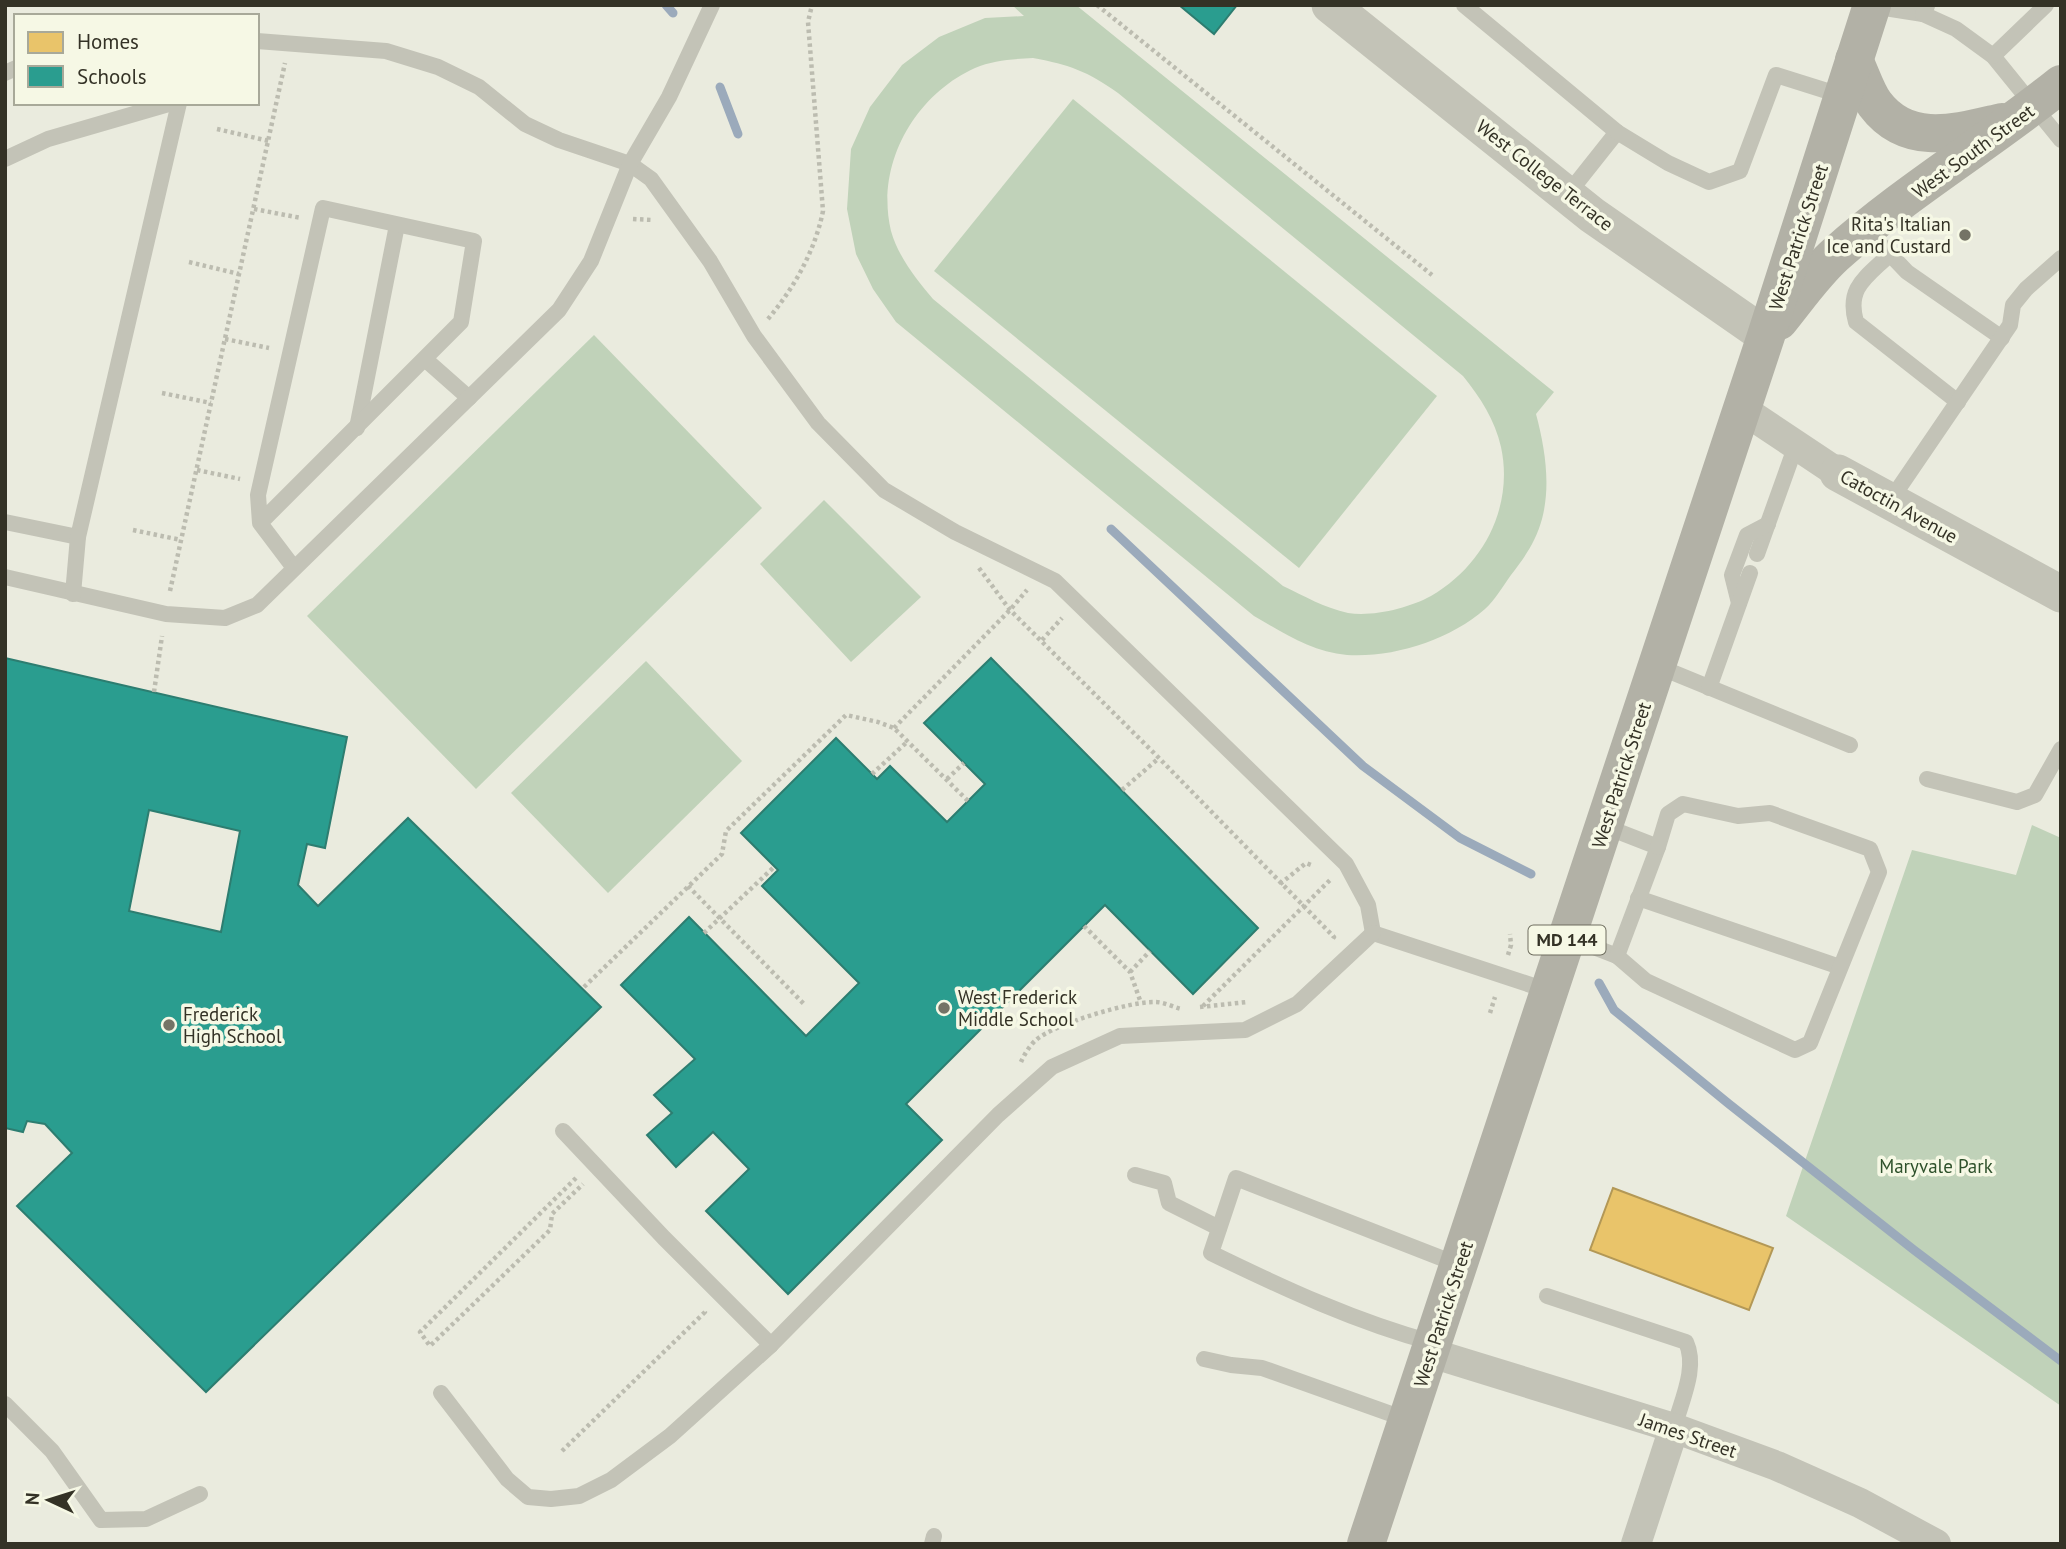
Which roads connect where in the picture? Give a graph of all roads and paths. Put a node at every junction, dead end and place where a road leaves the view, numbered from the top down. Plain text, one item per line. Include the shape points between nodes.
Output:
1 (712, 5) edge
2 (812, 5) edge
3 (1097, 5) edge
4 (1330, 5) edge
5 (1464, 5) edge
6 (1872, 5) edge
7 (2046, 5) edge
8 (1925, 10) edge
9 (259, 41) edge
10 (1993, 56) junction
11 (1854, 60) junction
12 (285, 63) dead end
13 (1843, 96) junction
14 (2037, 103) edge
15 (165, 105) edge
16 (179, 105) edge
17 (217, 129) dead end
18 (1617, 132) junction
19 (2061, 140) edge
20 (269, 141) junction
21 (5, 159) edge
22 (630, 164) junction
23 (1567, 195) junction
24 (254, 209) junction
25 (306, 219) dead end
26 (633, 219) dead end
27 (397, 225) junction
28 (664, 226) dead end
29 (1878, 242) junction
30 (2061, 257) edge
31 (189, 262) dead end
32 (239, 274) junction
33 (1432, 275) dead end
34 (1766, 335) junction
35 (754, 336) junction
36 (225, 338) junction
37 (2002, 338) junction
38 (276, 349) dead end
39 (426, 360) junction
40 (162, 393) dead end
41 (469, 398) junction
42 (1958, 402) junction
43 (211, 404) junction
44 (1742, 408) junction
45 (356, 428) junction
46 (1796, 445) junction
47 (197, 470) junction
48 (1838, 473) joint
49 (247, 480) dead end
50 (1889, 501) junction
51 (5, 522) edge
52 (260, 523) junction
53 (1768, 524) junction
54 (133, 530) dead end
55 (78, 537) junction
56 (181, 541) junction
57 (1757, 554) dead end
58 (973, 559) dead end
59 (294, 568) junction
60 (1750, 573) dead end
61 (5, 577) edge
62 (1030, 586) dead end
63 (73, 594) junction
64 (2061, 594) edge
65 (169, 596) dead end
66 (1739, 603) junction
67 (1010, 610) junction
68 (162, 636) dead end
69 (1657, 666) junction
70 (1709, 688) junction
71 (154, 692) dead end
72 (894, 728) junction
73 (907, 742) junction
74 (1850, 745) dead end
75 (2061, 749) edge
76 (1160, 758) junction
77 (964, 763) dead end
78 (872, 774) dead end
79 (946, 779) junction
80 (1927, 779) dead end
81 (1122, 790) dead end
82 (968, 801) dead end
83 (1604, 826) junction
84 (1658, 847) junction
85 (774, 867) dead end
86 (1330, 880) junction
87 (1280, 884) junction
88 (688, 886) junction
89 (1338, 888) dead end
90 (1638, 898) junction
91 (1303, 907) junction
92 (719, 917) junction
93 (1084, 926) dead end
94 (1340, 931) dead end
95 (704, 933) dead end
96 (1373, 933) junction
97 (1334, 937) junction
98 (1568, 937) junction
99 (1324, 946) dead end
100 (1150, 951) dead end
101 (1617, 956) junction
102 (1840, 967) junction
103 (1130, 972) junction
104 (584, 987) dead end
105 (1549, 991) junction
106 (1256, 1001) dead end
107 (1141, 1003) junction
108 (804, 1004) dead end
109 (1203, 1007) junction
110 (1020, 1065) dead end
111 (562, 1130) dead end
112 (568, 1169) dead end
113 (1135, 1175) dead end
114 (576, 1178) junction
115 (583, 1184) junction
116 (592, 1194) dead end
117 (1219, 1228) junction
118 (1459, 1265) junction
119 (1547, 1296) dead end
120 (696, 1302) dead end
121 (771, 1345) junction
122 (1432, 1348) junction
123 (1204, 1359) dead end
124 (440, 1394) dead end
125 (5, 1404) edge
126 (1408, 1420) junction
127 (1674, 1429) junction
128 (562, 1451) dead end
129 (200, 1494) dead end
130 (1935, 1543) edge
131 (1366, 1544) edge
132 (1636, 1544) edge

1 - 22 lane via 669,97
2 - 35 path via 808,22 823,211 818,235 800,271
3 - 33 path
4 - 23 street, West College Terrace
5 - 18 lane
6 - 8 lane
6 - 11 main road, West Patrick Street / MD 144
7 - 10 lane
8 - 10 lane
9 - 22 lane via 386,51 438,67 479,87 525,124
10 - 14 lane
11 - 13 main road, West Patrick Street / MD 144
11 - 14 main road via 1874,103 1899,125 1914,131 1950,134
12 - 20 path
13 - 18 lane via 1776,75 1740,171 1709,182
13 - 34 main road, West Patrick Street / MD 144
14 - 19 lane
14 - 29 main road, West South Street / MD 144
15 - 21 lane via 48,139
16 - 55 lane
17 - 20 path
18 - 23 lane
20 - 24 path
22 - 35 lane via 651,179 710,261
22 - 41 lane via 591,261 559,310
23 - 34 street, West College Terrace
24 - 25 path
24 - 32 path
26 - 28 path via 654,220
27 - 39 lane via 474,241 461,322
27 - 45 lane
27 - 52 lane via 323,208 258,495
29 - 34 main road, West South Street / MD 144 via 1832,258
29 - 37 lane via 1907,272
29 - 42 lane via 1851,306 1856,322
30 - 37 lane via 2013,305
31 - 32 path
32 - 36 path
34 - 44 main road, West Patrick Street / MD 144
35 - 96 lane via 818,423 884,490 1065,590 1346,864 1368,905
36 - 38 path
36 - 43 path
37 - 42 lane
39 - 41 lane
39 - 45 lane
40 - 43 path
41 - 59 lane
42 - 50 lane
43 - 47 path
44 - 46 street, Catoctin Avenue
44 - 69 main road, West Patrick Street / MD 144
45 - 52 lane
46 - 48 street, Catoctin Avenue
46 - 53 lane
47 - 49 path
47 - 56 path
48 - 50 street, Catoctin Avenue
50 - 64 street, Catoctin Avenue
51 - 55 lane
52 - 59 lane
53 - 57 lane
53 - 66 lane via 1747,535 1732,575
54 - 56 path
55 - 63 lane
56 - 65 path
58 - 67 path
59 - 63 lane via 257,605 226,618 166,614
60 - 66 lane
61 - 63 lane
62 - 67 path
66 - 70 lane
67 - 72 path
67 - 76 path
68 - 71 path
69 - 70 lane
69 - 83 main road, West Patrick Street / MD 144
70 - 74 lane
72 - 73 path
72 - 88 path via 846,715 726,831 722,853
73 - 78 path
73 - 79 path
75 - 80 lane via 2035,795 2017,802
76 - 81 path
76 - 87 path
77 - 79 path
79 - 82 path
83 - 84 lane
83 - 98 main road, West Patrick Street / MD 144
84 - 90 lane
84 - 102 lane via 1668,814 1683,804 1738,816 1770,813 1870,849 1879,872
85 - 92 path
86 - 87 path via 1306,863
86 - 89 path
86 - 91 path
87 - 91 path
88 - 92 path
88 - 104 path
90 - 101 lane
90 - 102 lane
91 - 97 path
91 - 109 path
92 - 95 path
92 - 108 path
93 - 103 path
94 - 97 path
96 - 105 lane
96 - 121 lane via 1297,1004 1245,1030 1121,1036 1052,1067 998,1115
97 - 99 path
98 - 101 lane
98 - 105 main road, West Patrick Street / MD 144
100 - 103 path
101 - 102 lane via 1646,981 1795,1050 1810,1043
103 - 107 path
105 - 118 main road, West Patrick Street / MD 144
106 - 109 path
107 - 109 path via 1179,1009
107 - 110 path via 1059,1027 1037,1039
111 - 121 lane
112 - 114 path
113 - 117 lane via 1164,1183 1169,1203
114 - 115 path
114 - 115 path via 420,1332 430,1346 550,1230 552,1214
115 - 116 path
117 - 118 lane via 1236,1178
117 - 122 lane via 1211,1253 1288,1290
118 - 122 main road, West Patrick Street / MD 144
119 - 127 lane via 1686,1342 1692,1354 1690,1370
120 - 128 path via 705,1312
121 - 124 lane via 670,1436 611,1480 579,1496 528,1497 507,1479
122 - 126 main road, West Patrick Street / MD 144
122 - 127 street, James Street
123 - 126 lane via 1262,1368
125 - 129 lane via 52,1451 101,1520 146,1519
126 - 131 main road, West Patrick Street / MD 144
127 - 130 street, James Street via 1777,1466
127 - 132 street

